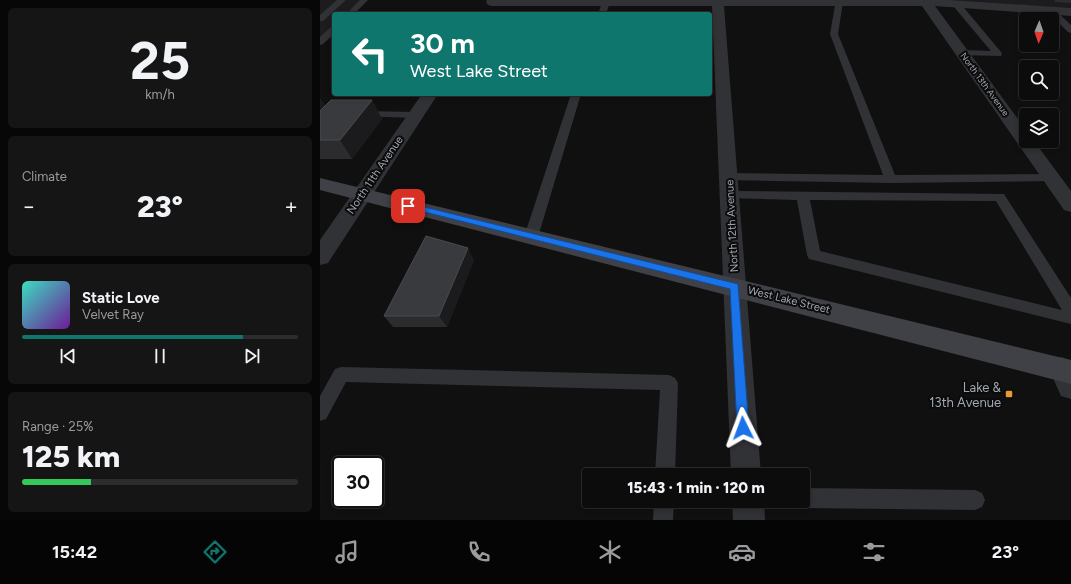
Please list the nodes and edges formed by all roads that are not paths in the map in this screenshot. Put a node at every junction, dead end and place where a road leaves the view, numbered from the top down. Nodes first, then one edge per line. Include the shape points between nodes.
1 (348, 0) edge
2 (364, 0) edge
3 (339, 1) edge
4 (492, 1) edge
5 (606, 2) junction
6 (718, 2) junction
7 (839, 2) junction
8 (926, 2) junction
9 (957, 4) junction
10 (1050, 10) junction
11 (352, 12) edge
12 (484, 12) edge
13 (603, 12) edge
14 (1071, 12) edge
15 (320, 19) edge
16 (1071, 30) edge
17 (332, 31) edge
18 (320, 42) edge
19 (962, 53) junction
20 (429, 96) edge
21 (575, 96) edge
22 (346, 114) edge
23 (416, 115) junction
24 (1052, 178) junction
25 (891, 179) junction
26 (320, 184) edge
27 (729, 186) junction
28 (362, 194) junction
29 (803, 196) junction
30 (1071, 205) edge
31 (531, 237) junction
32 (320, 256) edge
33 (735, 287) junction
34 (1071, 311) edge
35 (1071, 318) edge
36 (1068, 376) edge
37 (320, 413) edge
38 (665, 468) edge
39 (746, 468) edge
40 (810, 498) edge
41 (975, 500) dead end
42 (664, 508) edge
43 (748, 508) edge
44 (663, 520) edge
45 (749, 520) edge

1 - 3 lane
2 - 11 lane
3 - 15 lane
4 - 5 street
4 - 12 street
5 - 6 street
5 - 13 lane
6 - 7 street
6 - 27 street, North 12th Avenue
7 - 8 street
7 - 25 lane via 834,34
8 - 9 street
8 - 19 street, North 13th Avenue
9 - 10 street
9 - 19 lane via 998,54
10 - 14 street
10 - 16 lane
17 - 18 lane
19 - 24 street, North 13th Avenue
20 - 23 street, North 11th Avenue
21 - 31 lane
22 - 23 lane
23 - 28 street, North 11th Avenue
24 - 25 lane
24 - 30 street, North 13th Avenue
25 - 27 lane
26 - 28 main road, West Lake Street
27 - 29 lane
27 - 33 street, North 12th Avenue
28 - 31 main road, West Lake Street
28 - 32 street, North 11th Avenue
29 - 34 lane via 1000,197
29 - 35 lane via 814,255
31 - 33 main road, West Lake Street
33 - 36 main road, West Lake Street
33 - 39 street, North 12th Avenue
37 - 38 lane via 341,374 669,383
40 - 41 lane
42 - 44 lane
43 - 45 street

